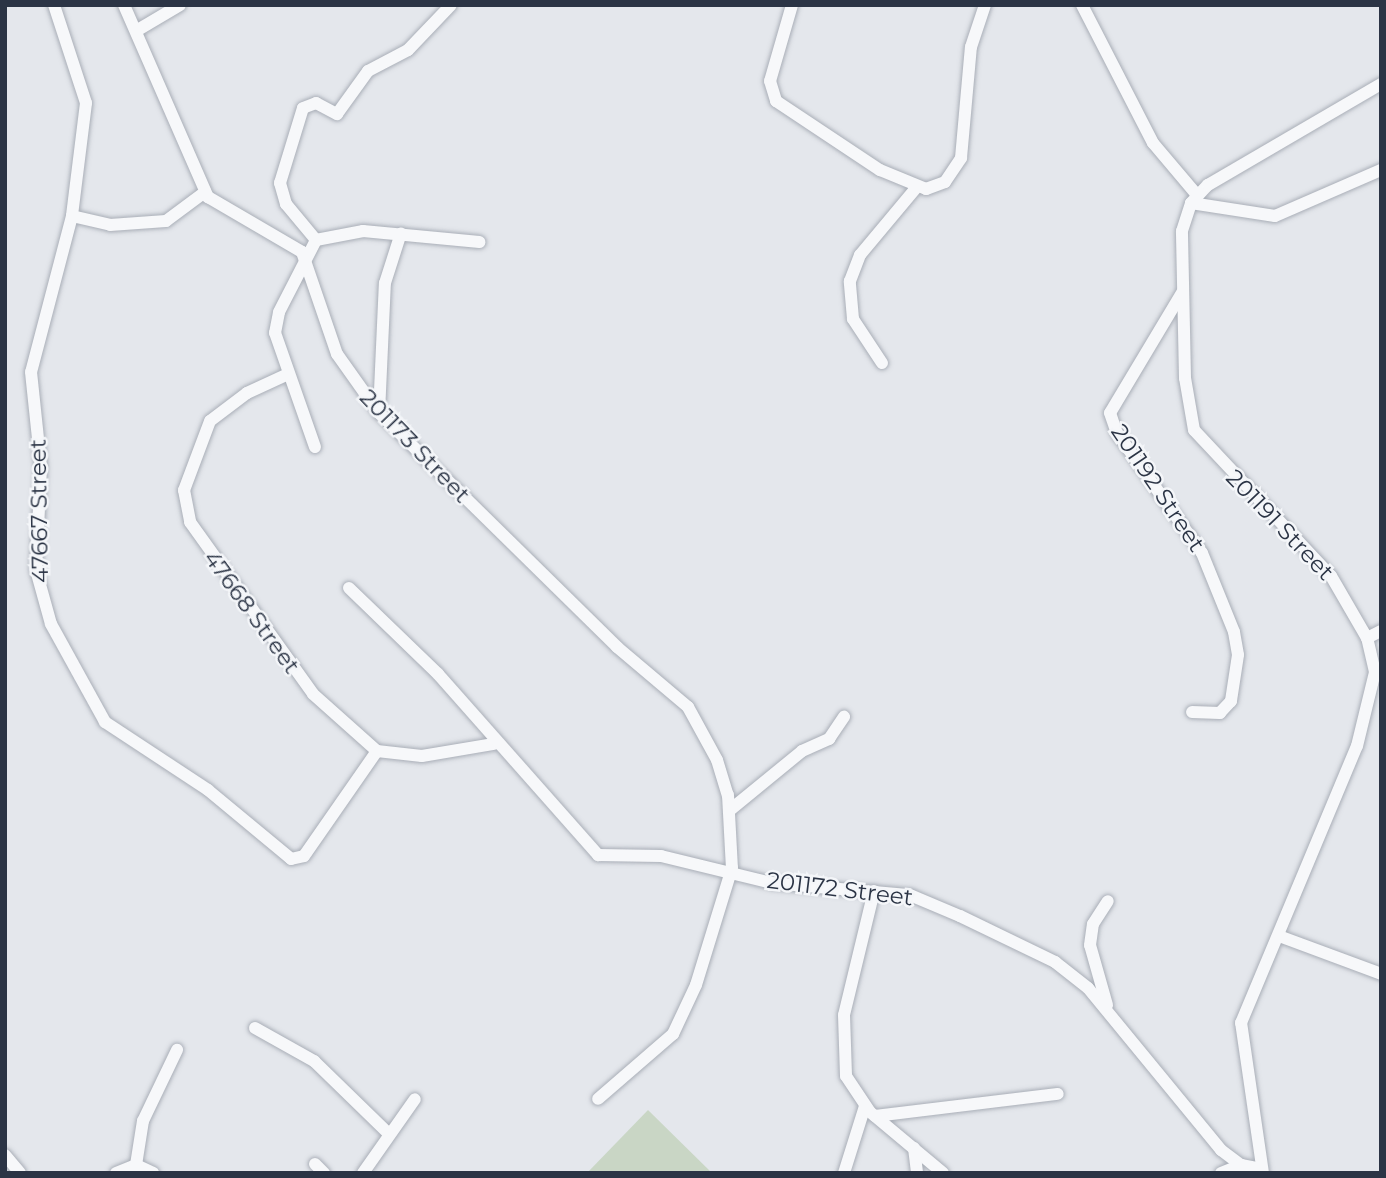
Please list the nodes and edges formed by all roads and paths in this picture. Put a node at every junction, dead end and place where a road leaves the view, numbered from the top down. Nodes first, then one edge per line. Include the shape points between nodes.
1 (54, 5) edge
2 (124, 5) edge
3 (180, 5) edge
4 (451, 5) edge
5 (792, 5) edge
6 (985, 5) edge
7 (1082, 5) edge
8 (136, 31) junction
9 (1381, 84) edge
10 (1381, 170) edge
11 (916, 188) junction
12 (205, 192) junction
13 (1194, 199) junction
14 (72, 216) junction
15 (401, 233) junction
16 (316, 240) junction
17 (479, 242) dead end
18 (309, 262) junction
19 (1184, 289) junction
20 (882, 363) dead end
21 (286, 375) junction
22 (379, 413) junction
23 (315, 447) dead end
24 (349, 588) dead end
25 (1381, 631) edge
26 (1367, 638) junction
27 (1377, 688) edge
28 (1192, 712) dead end
29 (844, 717) dead end
30 (494, 744) junction
31 (377, 751) junction
32 (730, 810) junction
33 (732, 868) junction
34 (874, 891) junction
35 (1108, 901) dead end
36 (1279, 936) junction
37 (1381, 974) edge
38 (1111, 1015) junction
39 (256, 1028) dead end
40 (177, 1050) dead end
41 (1058, 1094) dead end
42 (415, 1098) dead end
43 (598, 1099) dead end
44 (865, 1106) junction
45 (875, 1116) junction
46 (389, 1134) junction
47 (914, 1148) junction
48 (5, 1155) edge
49 (136, 1165) junction
50 (1241, 1165) junction
51 (1262, 1171) edge
52 (20, 1173) edge
53 (116, 1173) edge
54 (153, 1173) edge
55 (363, 1173) edge
56 (844, 1173) edge
57 (917, 1173) edge
58 (943, 1173) edge
59 (1221, 1173) edge

1 - 14 street, 47667 Street via 86,103
2 - 8 street
3 - 8 street
4 - 16 street via 408,50 368,71 337,114 316,103 303,108 280,173 286,204
5 - 11 street via 769,87 785,110
6 - 11 street via 971,47 961,158 936,189
7 - 13 street via 1153,143
8 - 12 street
9 - 13 street
10 - 13 street via 1275,216
11 - 20 street via 860,256 850,281 853,319
12 - 14 street via 166,221 110,225
12 - 18 street via 228,213 294,244
13 - 19 street, 201191 Street via 1182,231
14 - 31 street, 47667 Street via 31,372 41,467 36,570 51,624 95,709 294,860 304,856
15 - 16 street via 345,232
15 - 17 street
15 - 22 street via 386,284
16 - 18 street
18 - 21 street via 276,323
18 - 22 street, 201173 Street via 337,354
19 - 26 street, 201191 Street via 1185,378 1194,430 1331,576
19 - 28 street, 201192 Street via 1110,413 1117,433 1202,553 1234,632 1238,656 1230,701 1220,713
21 - 23 street
21 - 31 street, 47668 Street via 247,393 210,421 196,445 184,510 213,560 307,687
22 - 32 street, 201173 Street via 617,647 688,707 717,760
24 - 30 street, 201172 Street via 438,674
25 - 26 street
26 - 27 street, 201191 Street
27 - 36 street, 201191 Street
29 - 32 street via 829,739 802,751
30 - 31 street via 422,756
30 - 33 street, 201172 Street via 598,855 661,856
32 - 33 street, 201173 Street
33 - 34 street, 201172 Street via 772,883
33 - 43 street, 201173 Street via 696,985 673,1034
34 - 38 street, 201172 Street via 929,901 1036,952 1088,988
34 - 44 street via 843,1032 846,1076
35 - 38 street via 1093,924 1090,945
36 - 37 street
36 - 51 street, 201191 Street via 1241,1023
38 - 50 street, 201172 Street via 1221,1150
39 - 46 street via 314,1061
40 - 49 street via 143,1121
41 - 45 street
42 - 46 street
44 - 45 street
44 - 56 street
45 - 47 street
46 - 55 street
47 - 57 street
47 - 58 street
48 - 52 street
49 - 53 street
49 - 54 street
50 - 51 street
50 - 59 street

